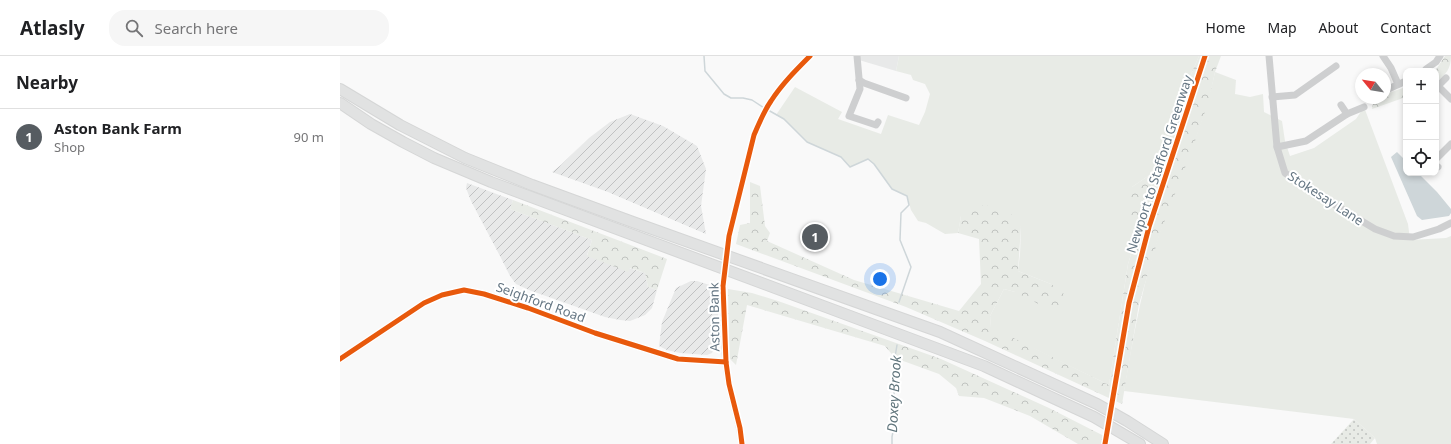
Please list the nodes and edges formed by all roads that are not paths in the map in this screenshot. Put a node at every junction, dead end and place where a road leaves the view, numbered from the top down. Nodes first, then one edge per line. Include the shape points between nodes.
1 (810, 56) edge
2 (857, 56) edge
3 (1269, 56) edge
4 (1383, 56) edge
5 (1440, 56) edge
6 (1336, 66) dead end
7 (1427, 68) edge
8 (1446, 78) dead end
9 (859, 80) junction
10 (1403, 82) edge
11 (1398, 84) junction
12 (1439, 85) edge
13 (1391, 88) edge
14 (340, 89) edge
15 (1439, 89) edge
16 (1272, 97) junction
17 (906, 98) dead end
18 (1451, 99) edge
19 (340, 103) edge
20 (1341, 105) dead end
21 (1364, 107) dead end
22 (1347, 114) junction
23 (878, 122) dead end
24 (1451, 144) edge
25 (1277, 147) junction
26 (1439, 156) edge
27 (1451, 224) edge
28 (340, 359) edge
29 (726, 362) junction
30 (742, 444) edge
31 (1140, 444) edge
32 (1163, 444) edge

1 - 29 street, Aston Bank, bridge via 770,101 754,134 729,236 723,286
2 - 9 street
3 - 16 street, Stokesay Lane
4 - 11 street
5 - 7 street
6 - 16 street via 1296,95
8 - 12 street
9 - 17 street
9 - 23 street via 860,89 849,116 876,125
10 - 11 street
11 - 13 street
14 - 32 highway via 400,125 465,158 630,221 940,332 1097,404
15 - 18 street
16 - 25 street, Stokesay Lane
19 - 31 highway via 371,124 434,158 491,182 977,363 1094,417
20 - 22 street
21 - 22 street
22 - 25 street via 1306,141
24 - 26 street
25 - 27 street, Stokesay Lane via 1285,173 1375,229 1394,236 1410,237
28 - 29 street, Seighford Road via 424,303 442,295 464,290 528,308 595,333 678,359
29 - 30 street, Aston Bank

